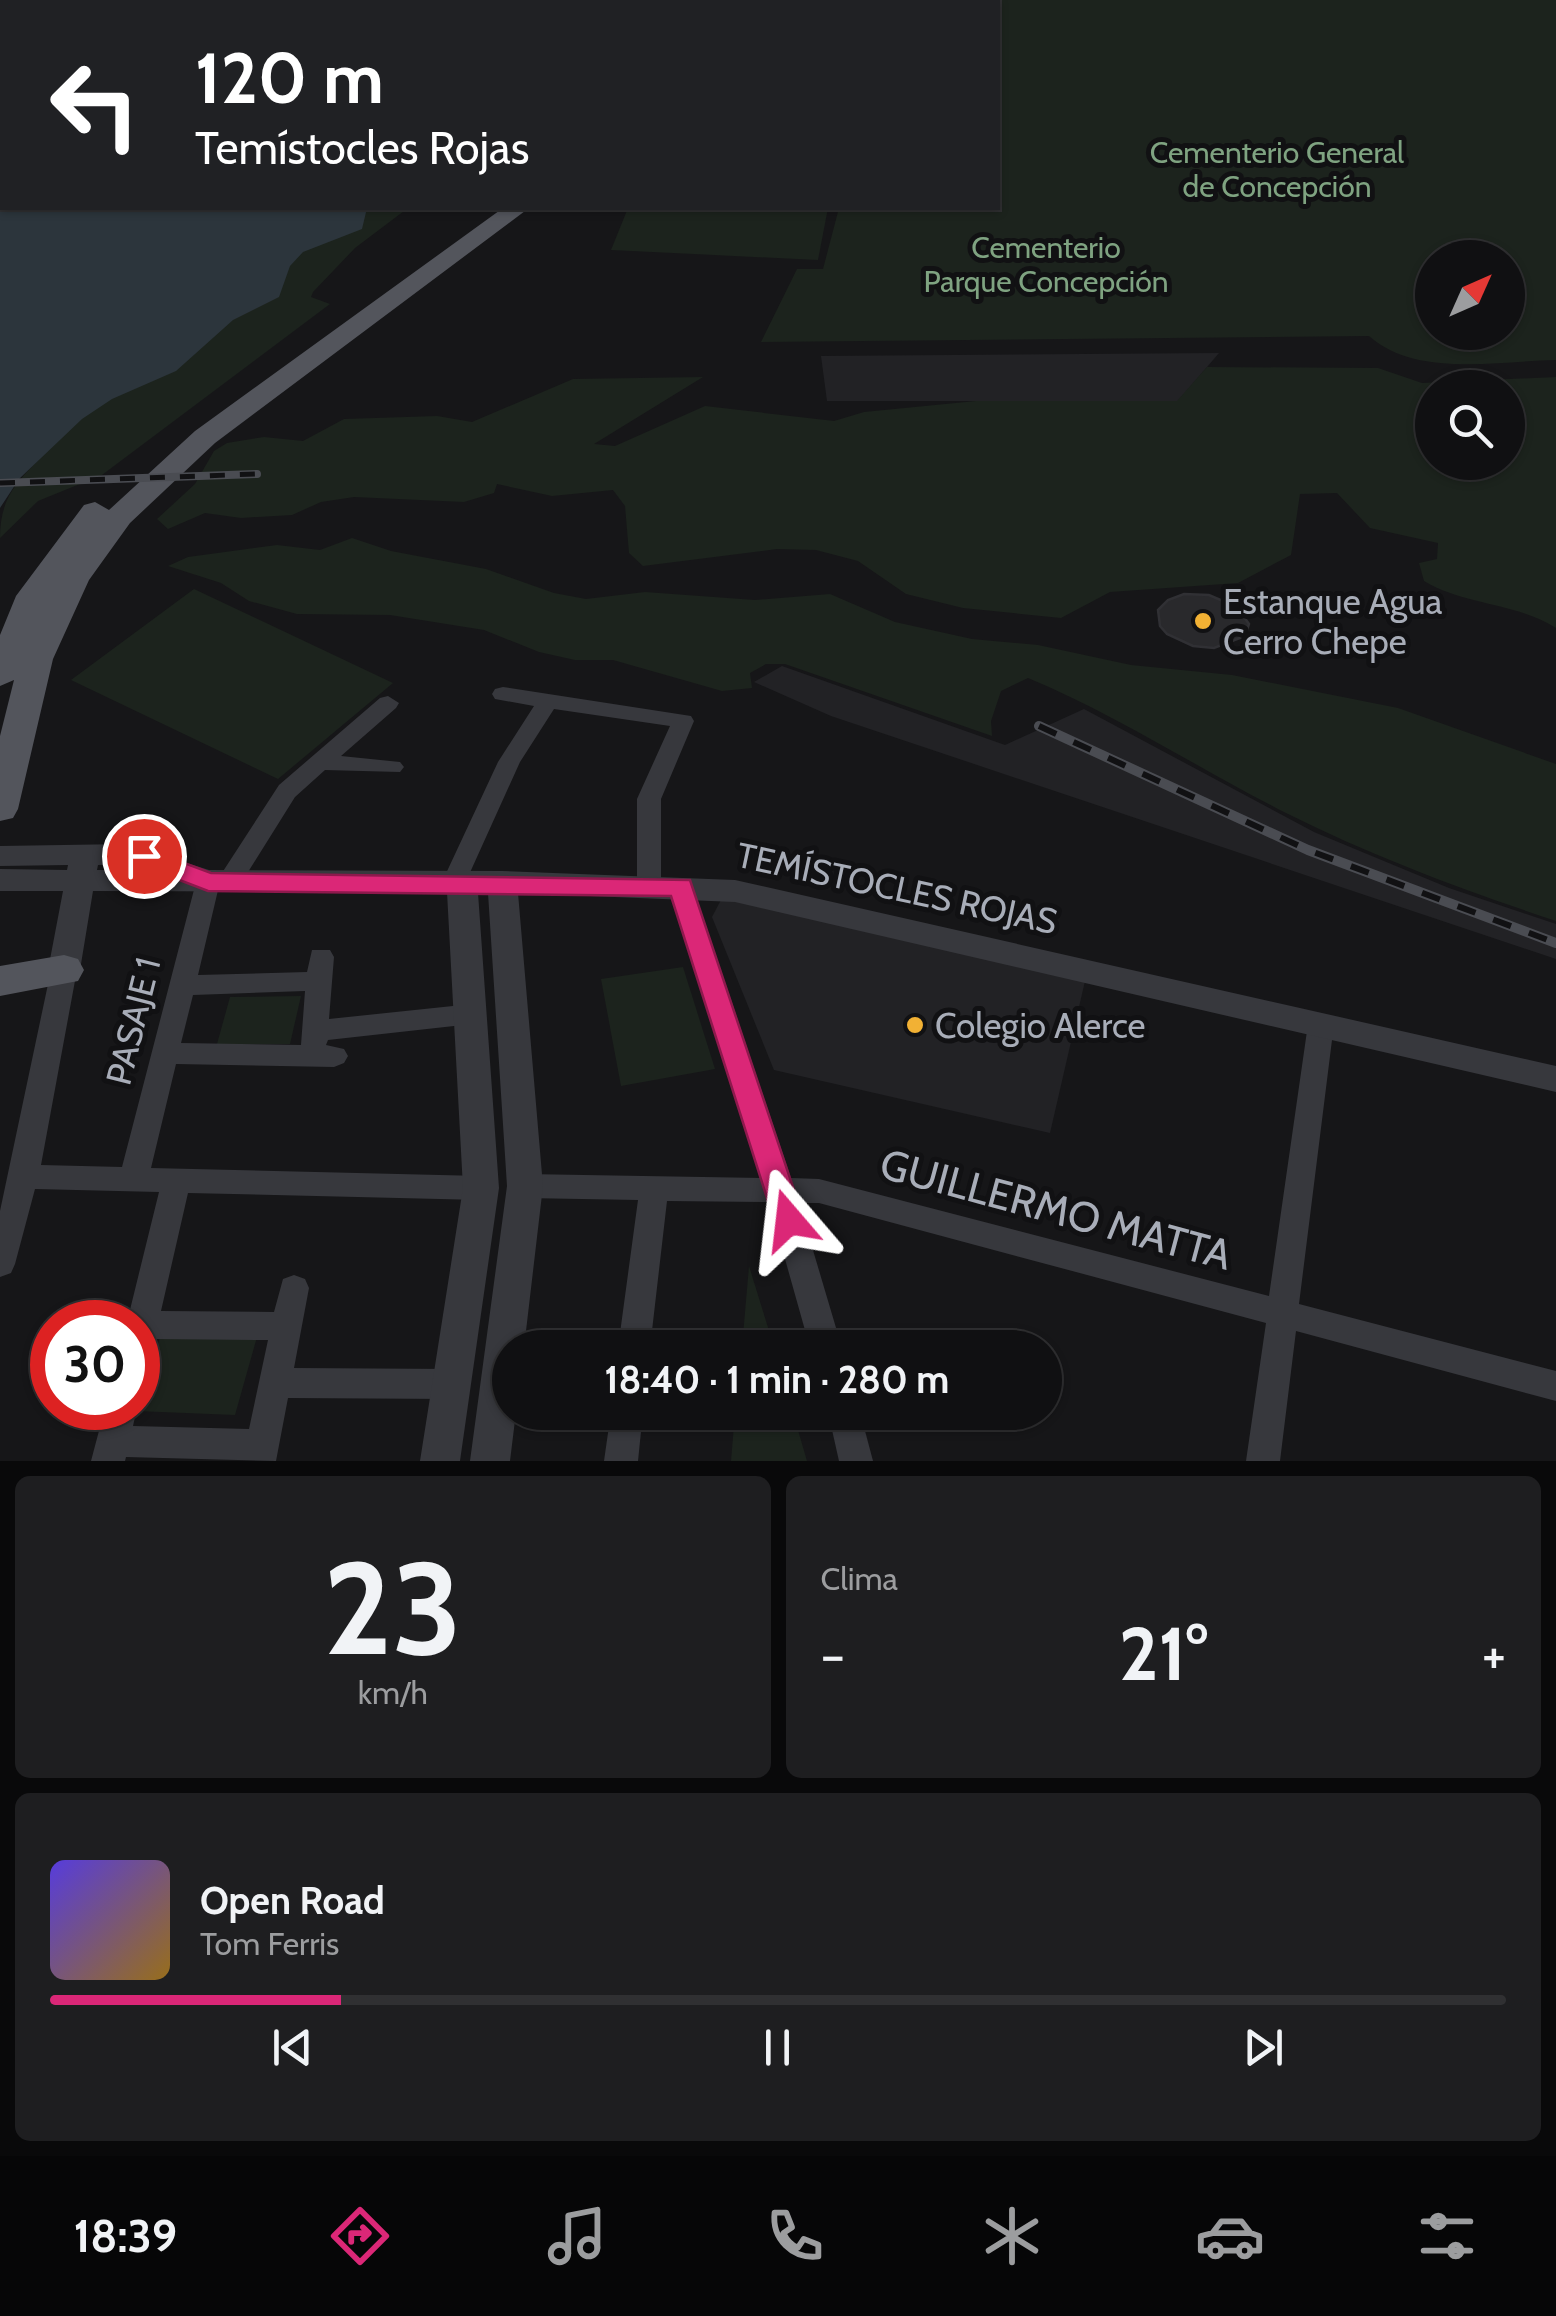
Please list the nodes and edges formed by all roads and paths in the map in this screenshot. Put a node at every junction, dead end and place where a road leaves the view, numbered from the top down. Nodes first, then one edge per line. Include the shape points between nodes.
1 (490, 210) edge
2 (515, 210) edge
3 (0, 676) edge
4 (504, 694) dead end
5 (548, 700) junction
6 (388, 703) dead end
7 (318, 762) junction
8 (392, 767) dead end
9 (0, 809) edge
10 (0, 856) edge
11 (83, 866) junction
12 (0, 880) edge
13 (218, 882) junction
14 (458, 882) junction
15 (502, 882) junction
16 (665, 886) junction
17 (64, 970) junction
18 (0, 981) edge
19 (183, 986) junction
20 (472, 1014) junction
21 (1321, 1024) junction
22 (321, 1048) junction
23 (166, 1053) junction
24 (1556, 1079) edge
25 (24, 1177) junction
26 (134, 1179) junction
27 (177, 1180) junction
28 (525, 1186) junction
29 (481, 1188) junction
30 (780, 1189) junction
31 (654, 1190) junction
32 (0, 1264) edge
33 (294, 1288) dead end
34 (147, 1300) edge
35 (1282, 1314) junction
36 (286, 1326) junction
37 (636, 1330) edge
38 (821, 1330) edge
39 (160, 1332) edge
40 (274, 1383) junction
41 (452, 1384) junction
42 (1556, 1386) edge
43 (625, 1430) edge
44 (848, 1430) edge
45 (110, 1451) edge
46 (261, 1453) edge
47 (440, 1461) edge
48 (490, 1461) edge
49 (622, 1461) edge
50 (856, 1461) edge
51 (1263, 1461) edge

1 - 3 main road via 132,474 50,567
2 - 9 main road via 206,438 112,525 74,579 36,659
4 - 5 street
5 - 14 street via 509,762
5 - 16 street via 683,721 649,799
6 - 7 street, PASAJE 1
7 - 8 street
7 - 13 street, PASAJE 1
10 - 11 street, TEMÍSTOCLES ROJAS
11 - 12 street, TEMÍSTOCLES ROJAS
11 - 13 street, TEMÍSTOCLES ROJAS
11 - 17 street
13 - 14 street, TEMÍSTOCLES ROJAS
13 - 19 street, PASAJE 1
14 - 15 street, TEMÍSTOCLES ROJAS
14 - 20 street
15 - 16 street, TEMÍSTOCLES ROJAS
15 - 28 street
16 - 21 street, TEMÍSTOCLES ROJAS via 754,894
16 - 30 street
17 - 18 main road
17 - 25 street
19 - 22 street via 320,969
19 - 23 street, PASAJE 1
20 - 22 street
20 - 29 street
21 - 24 street, TEMÍSTOCLES ROJAS
21 - 35 street
22 - 23 street
23 - 26 street, PASAJE 1
25 - 26 street
25 - 32 street
26 - 27 street
27 - 29 street
27 - 34 street
28 - 31 street, GUILLERMO MATTA
28 - 48 street
29 - 41 street
30 - 31 street, GUILLERMO MATTA
30 - 35 street, GUILLERMO MATTA via 844,1196
30 - 38 street
31 - 37 street
33 - 36 street
35 - 42 street, GUILLERMO MATTA
35 - 51 street
36 - 39 street
36 - 40 street
40 - 41 street
40 - 46 street
41 - 47 street
43 - 49 street
44 - 50 street
45 - 46 street

